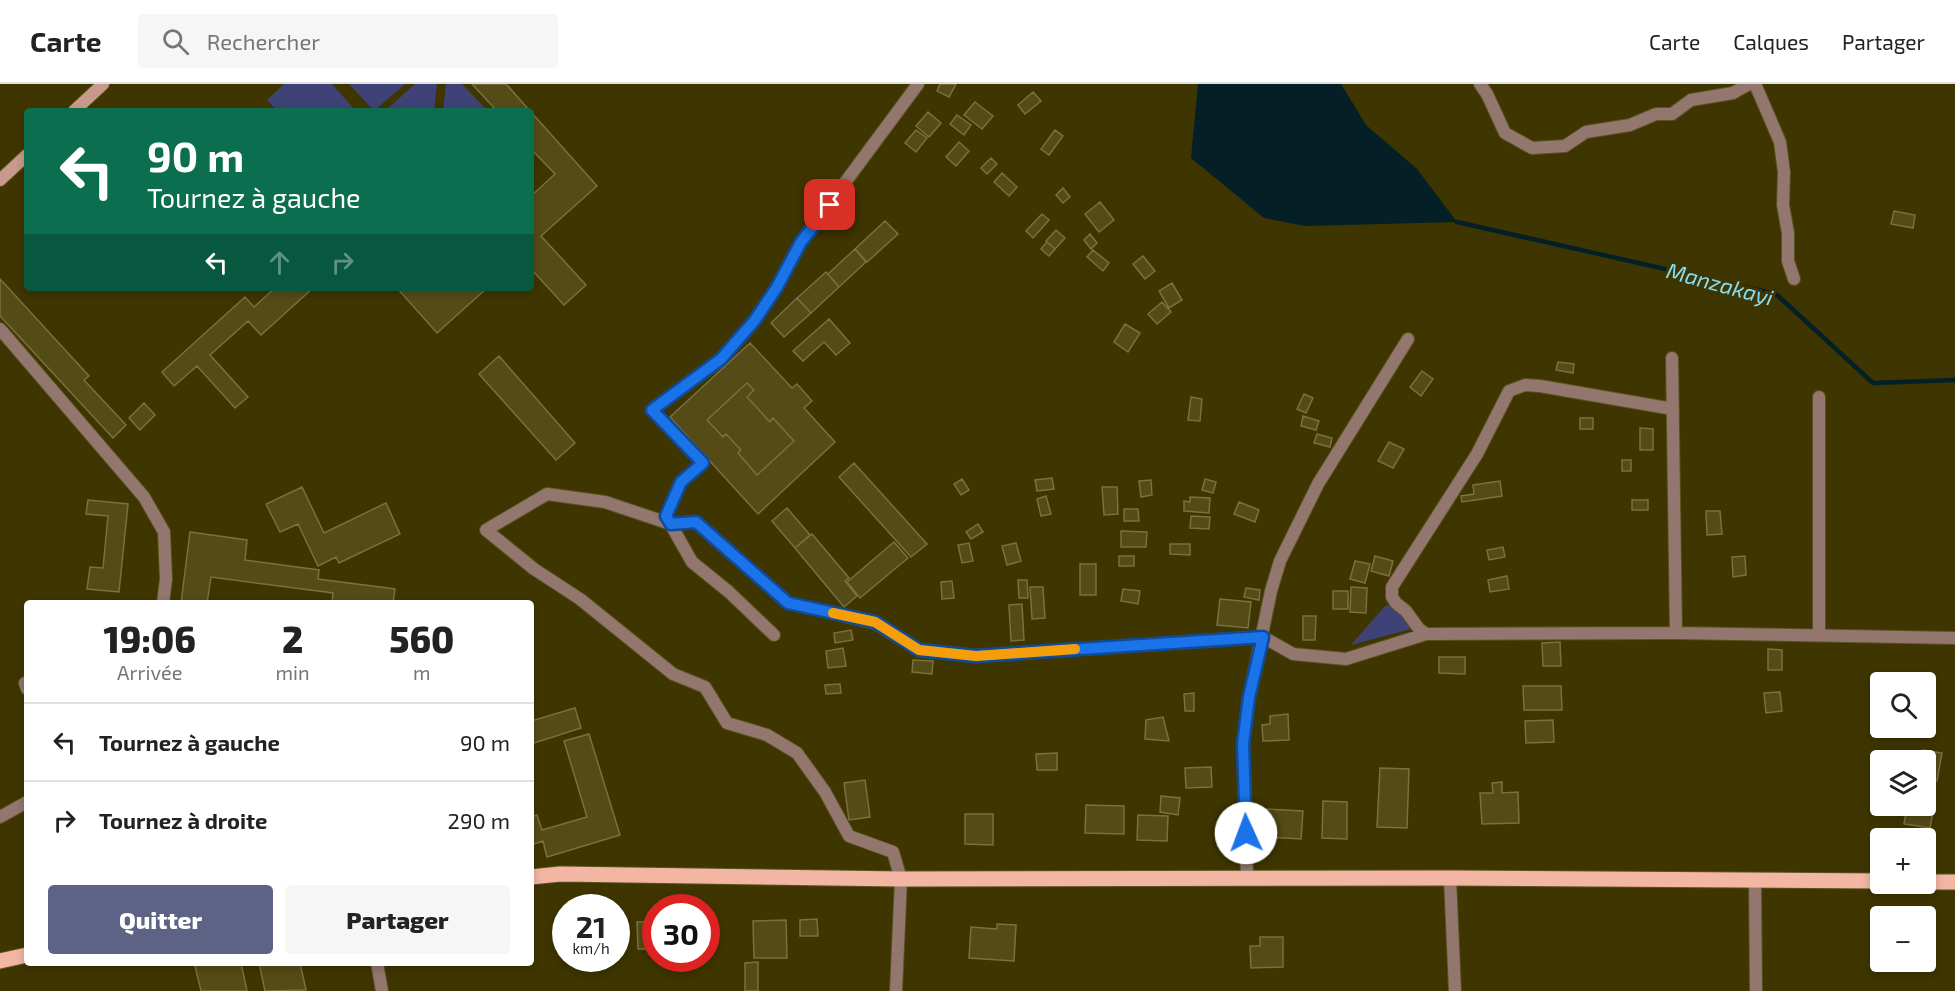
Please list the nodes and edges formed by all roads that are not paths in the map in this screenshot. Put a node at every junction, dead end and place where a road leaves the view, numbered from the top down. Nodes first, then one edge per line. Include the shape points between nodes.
1 (103, 84) edge
2 (918, 84) edge
3 (1480, 84) edge
4 (1749, 84) edge
5 (1755, 84) edge
6 (77, 108) edge
7 (24, 158) edge
8 (0, 180) edge
9 (1794, 279) dead end
10 (0, 329) edge
11 (1408, 339) dead end
12 (1672, 358) dead end
13 (1819, 397) dead end
14 (1673, 409) junction
15 (671, 524) junction
16 (163, 600) edge
17 (1676, 633) junction
18 (1426, 634) junction
19 (1819, 634) junction
20 (774, 635) dead end
21 (1263, 637) junction
22 (1955, 638) edge
23 (24, 804) edge
24 (0, 817) edge
25 (534, 877) edge
26 (1247, 878) junction
27 (1450, 878) junction
28 (901, 879) junction
29 (1755, 880) junction
30 (1870, 881) edge
31 (1936, 882) edge
32 (1955, 882) edge
33 (24, 956) edge
34 (0, 961) edge
35 (378, 966) edge
36 (382, 991) edge
37 (897, 991) edge
38 (1455, 991) edge
39 (1756, 991) edge

1 - 6 street
2 - 15 street via 801,242 755,320 721,359 652,410 703,463 681,482 666,516
3 - 4 street via 1505,133 1532,148 1565,146 1586,132 1630,125 1656,114 1672,114 1691,100 1733,93
5 - 9 street via 1780,142 1788,261
7 - 8 street
10 - 16 street via 144,497 164,532
11 - 21 street via 1318,484 1280,561 1270,591
12 - 14 street
13 - 19 street
14 - 17 street
14 - 18 street via 1540,386 1525,385 1509,391 1477,454 1392,587 1396,603
15 - 20 street via 692,562
15 - 21 street via 696,522 788,603 875,622 919,650 976,656
15 - 28 street via 605,502 547,494 486,530 673,674 705,687 727,723 767,735 797,753 825,792 849,836 893,852
17 - 18 street
17 - 19 street
18 - 21 street via 1346,659 1293,654
19 - 22 street
21 - 26 street via 1243,744
23 - 24 street
25 - 28 main road
26 - 27 main road
26 - 28 main road
27 - 29 main road
27 - 38 street
28 - 37 street
29 - 30 main road
29 - 39 street
31 - 32 main road
33 - 34 main road
35 - 36 street

